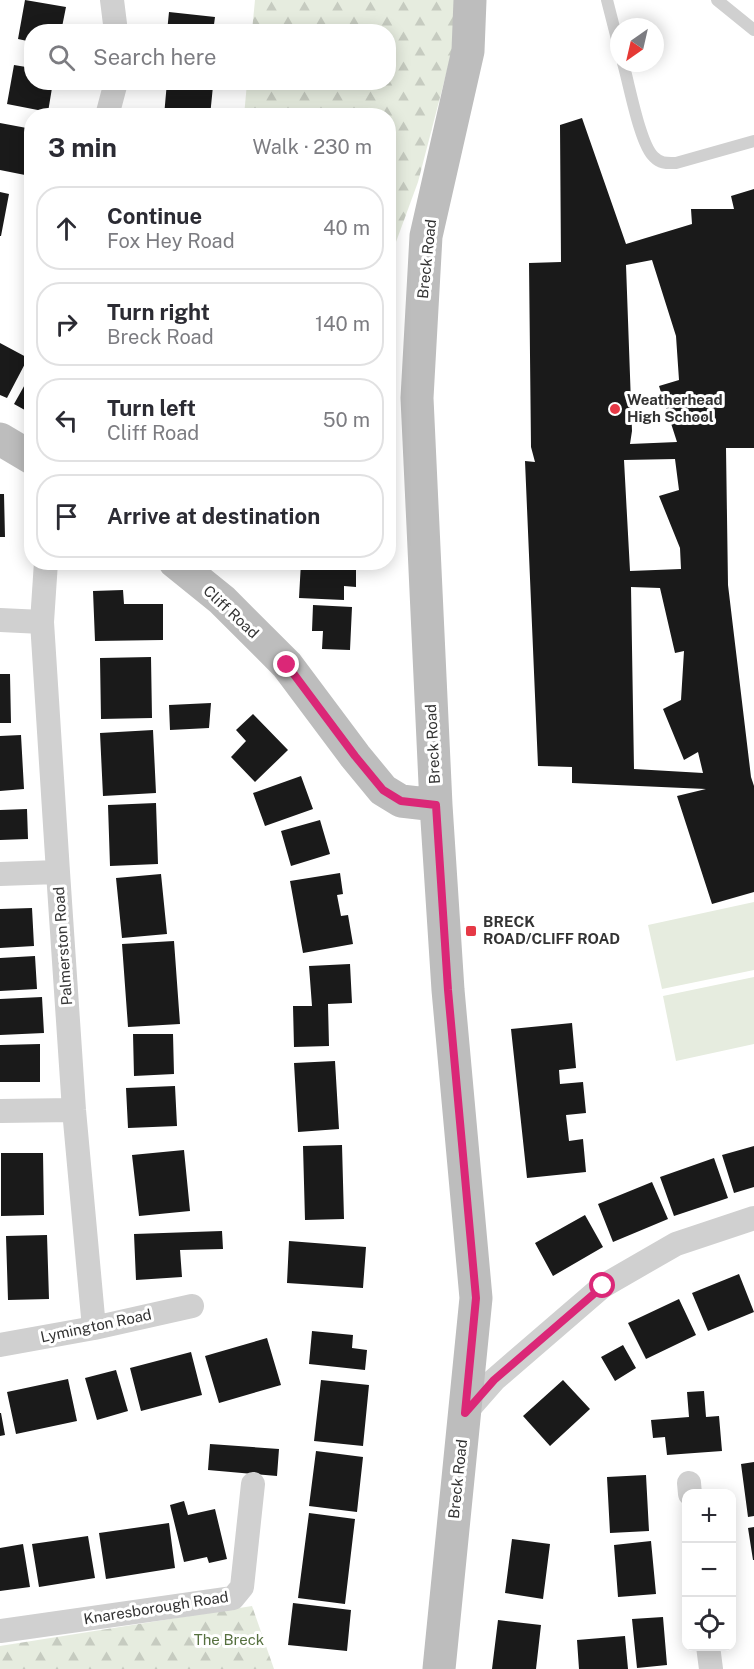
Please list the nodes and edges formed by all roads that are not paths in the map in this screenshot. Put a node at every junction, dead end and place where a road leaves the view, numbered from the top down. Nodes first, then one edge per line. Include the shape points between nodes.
1 (111, 0) edge
2 (470, 0) edge
3 (607, 0) edge
4 (717, 0) edge
5 (612, 18) edge
6 (115, 24) edge
7 (754, 30) edge
8 (625, 72) edge
9 (114, 90) edge
10 (109, 108) edge
11 (754, 141) edge
12 (0, 439) edge
13 (24, 453) edge
14 (45, 570) edge
15 (185, 570) edge
16 (0, 620) edge
17 (42, 622) junction
18 (436, 805) junction
19 (58, 872) junction
20 (0, 874) edge
21 (74, 1110) junction
22 (0, 1111) edge
23 (754, 1218) edge
24 (192, 1306) dead end
25 (94, 1328) junction
26 (0, 1345) edge
27 (465, 1413) junction
28 (253, 1484) dead end
29 (0, 1631) edge
30 (709, 1651) edge
31 (438, 1669) edge
32 (711, 1669) edge

1 - 6 street
2 - 18 main road, Breck Road via 468,51 426,236 417,398
3 - 5 lane
4 - 7 lane
8 - 11 lane via 644,142 652,156 663,163 676,163
9 - 10 street
12 - 13 main road
14 - 17 street, Palmerston Road
15 - 18 main road, Cliff Road via 222,600 287,665 383,790 401,801
16 - 17 street
17 - 19 street, Palmerston Road
18 - 27 main road, Breck Road via 448,990 476,1298
19 - 20 street
19 - 21 street, Palmerston Road
21 - 22 street
21 - 25 street, Palmerston Road
23 - 27 street via 676,1244 603,1286 494,1380
24 - 25 street, Lymington Road
25 - 26 street, Lymington Road
27 - 31 main road, Breck Road
28 - 29 street, Knaresborough Road via 242,1587 233,1598
30 - 32 street

